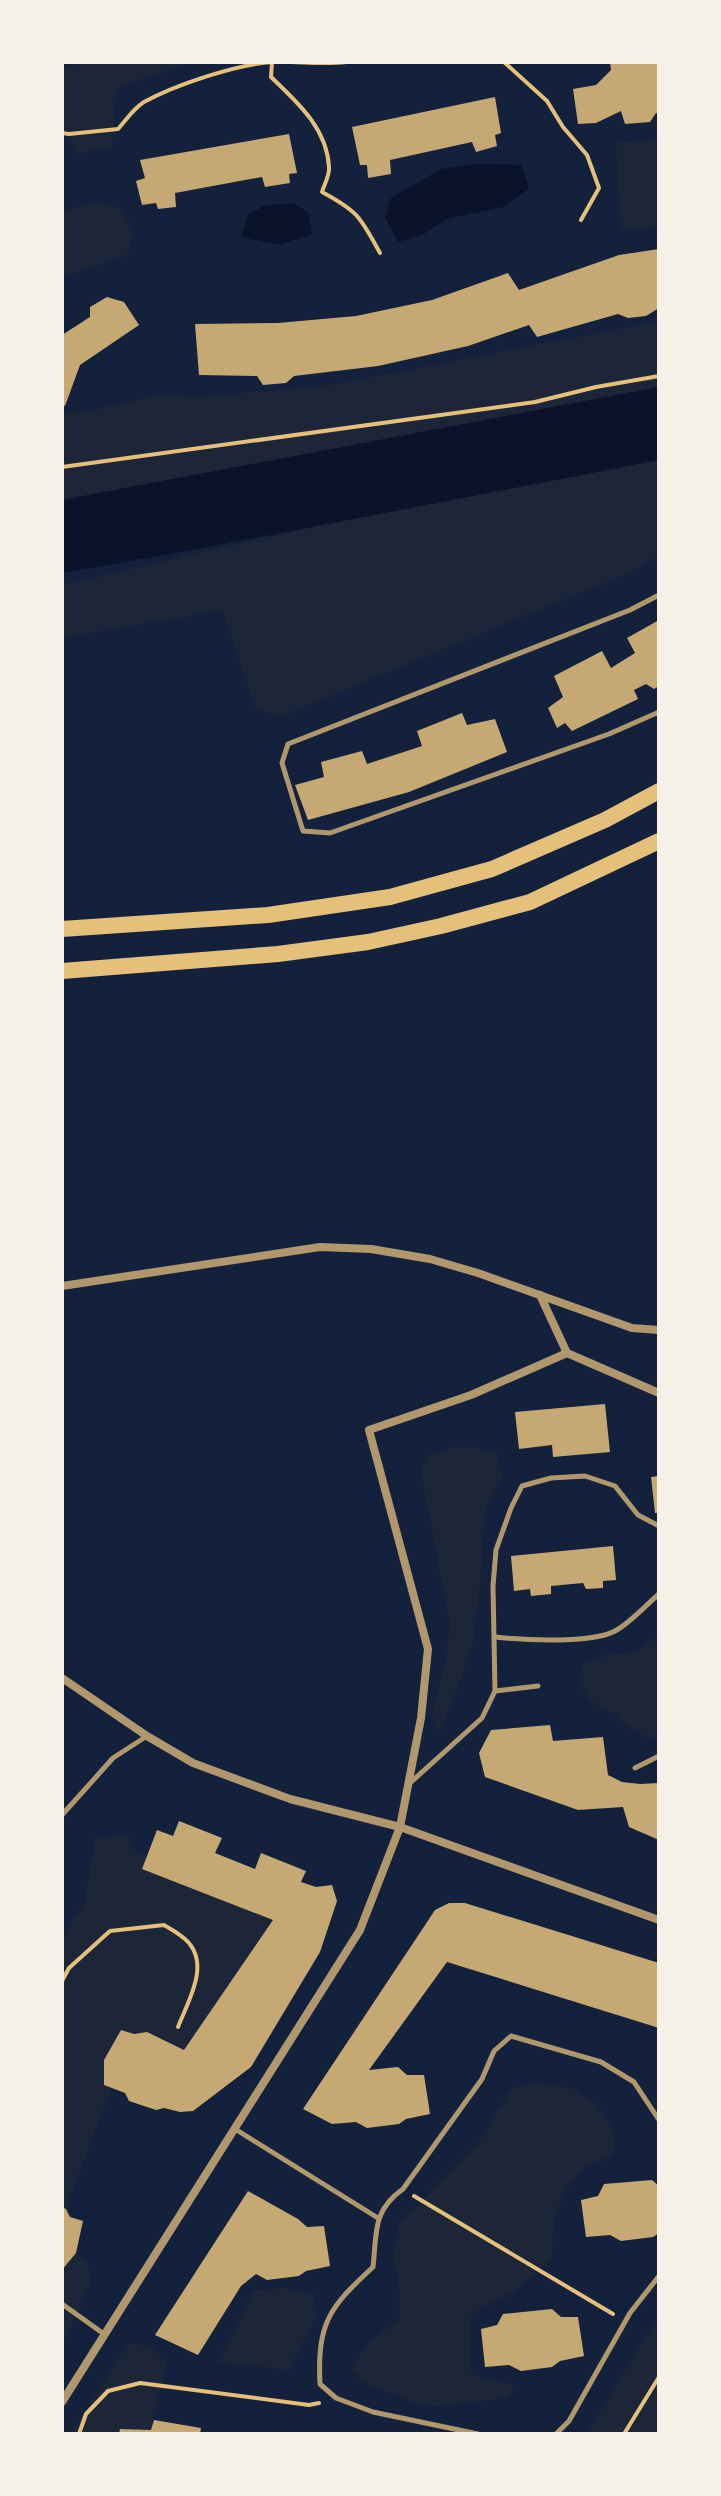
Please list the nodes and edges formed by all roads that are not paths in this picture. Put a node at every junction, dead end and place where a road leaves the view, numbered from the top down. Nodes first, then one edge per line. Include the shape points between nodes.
1 (659, 595) edge
2 (659, 712) edge
3 (659, 791) edge
4 (659, 841) edge
5 (62, 929) edge
6 (62, 971) edge
7 (62, 1286) edge
8 (540, 1295) junction
9 (659, 1330) edge
10 (567, 1353) junction
11 (659, 1393) edge
12 (659, 1526) edge
13 (659, 1594) edge
14 (494, 1637) junction
15 (62, 1678) edge
16 (538, 1686) dead end
17 (495, 1691) junction
18 (147, 1736) junction
19 (659, 1756) edge
20 (635, 1768) dead end
21 (408, 1785) junction
22 (62, 1815) edge
23 (400, 1827) junction
24 (659, 1920) edge
25 (659, 2120) edge
26 (235, 2129) junction
27 (378, 2218) junction
28 (659, 2276) edge
29 (62, 2304) edge
30 (104, 2334) junction
31 (62, 2402) edge
32 (478, 2434) edge
33 (556, 2434) edge

1 - 2 lane via 288,744 282,763 303,831 330,833
3 - 5 main road via 492,869 390,897 268,915
4 - 6 main road via 530,902 368,942
7 - 8 street via 320,1247 430,1259
8 - 9 street via 632,1328
8 - 10 street
10 - 11 street
10 - 21 street via 471,1395 369,1430 428,1649
12 - 14 lane via 638,1515 615,1486 585,1476 522,1486 496,1550
13 - 14 lane via 614,1632 544,1640
14 - 17 lane
15 - 18 street
16 - 17 lane
17 - 21 lane via 482,1718
18 - 22 lane via 113,1758
18 - 23 street via 193,1763 290,1799
19 - 20 lane
21 - 23 street
23 - 24 street
23 - 26 street via 360,1930
25 - 27 lane via 634,2082 601,2062 511,2036 494,2051 482,2079
26 - 27 lane
26 - 30 street
27 - 32 lane via 373,2267 338,2300 324,2327 320,2384 336,2398 373,2412
28 - 33 lane
29 - 30 lane
30 - 31 street

